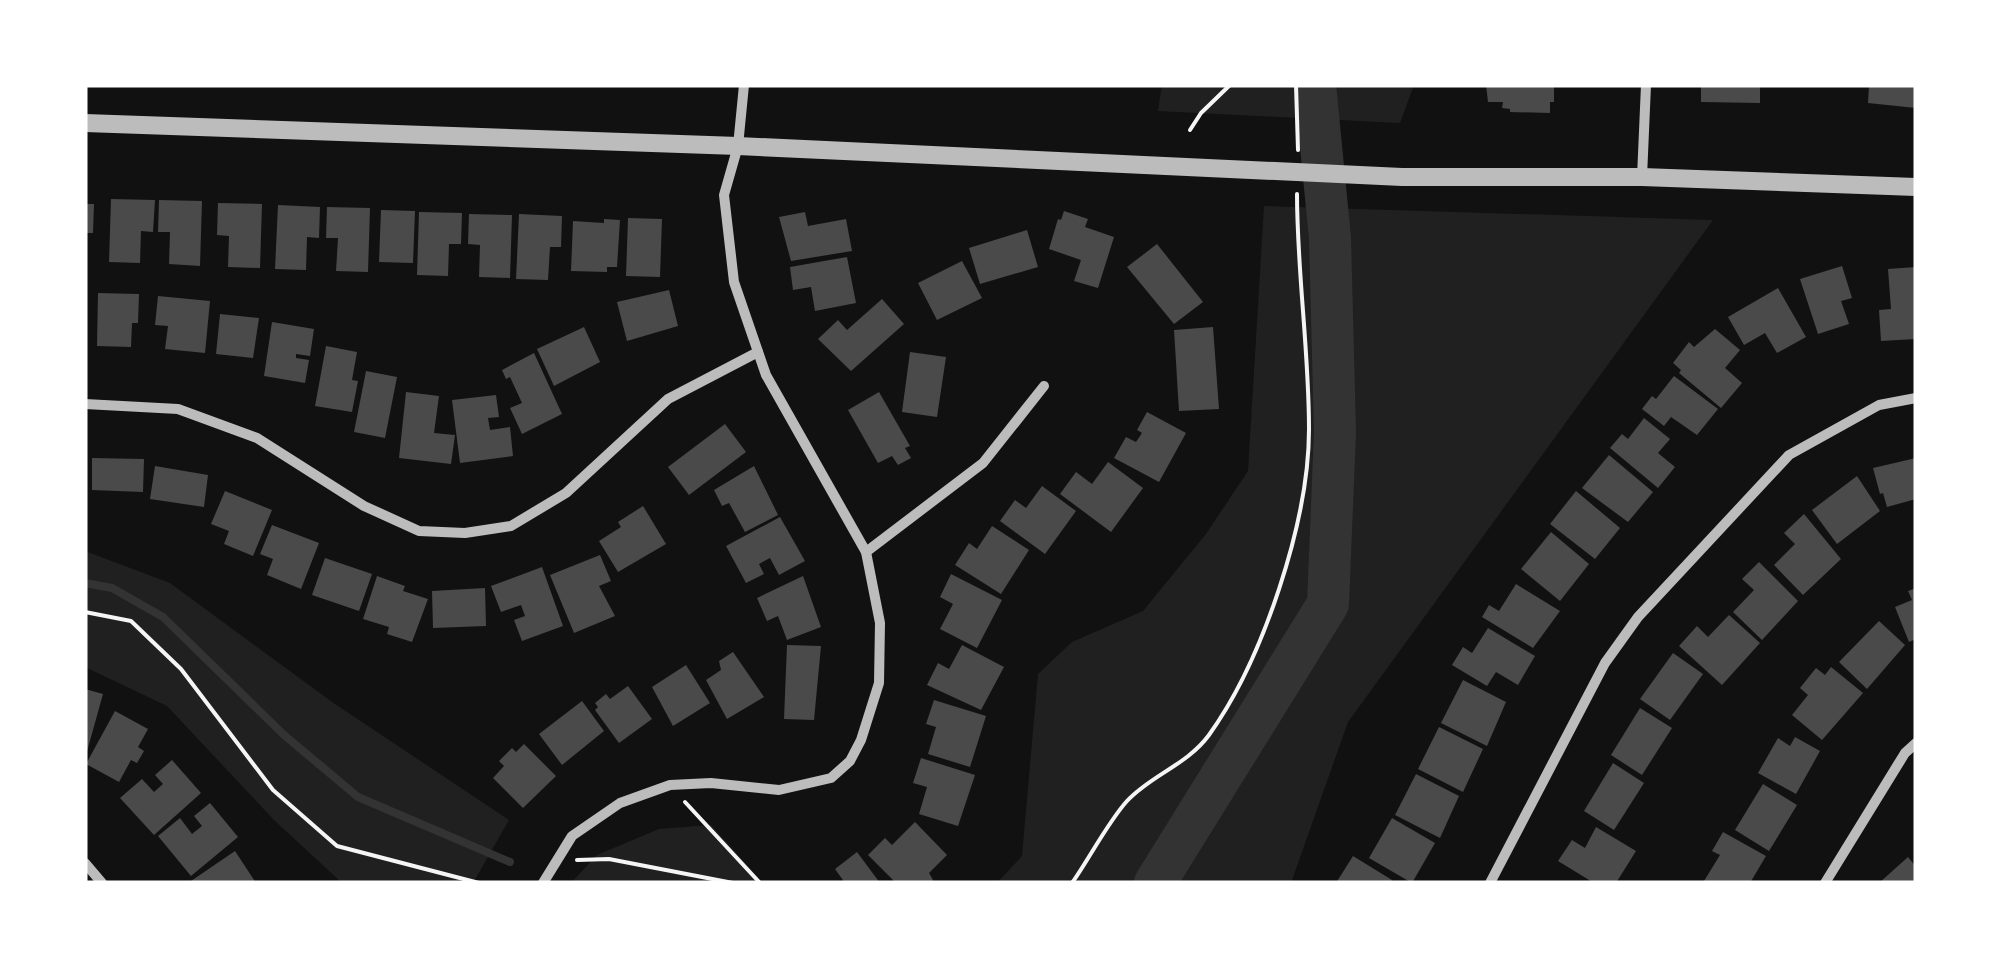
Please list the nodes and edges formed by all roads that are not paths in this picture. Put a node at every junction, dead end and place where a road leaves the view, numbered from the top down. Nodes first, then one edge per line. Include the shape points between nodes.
1 (744, 85) edge
2 (1646, 85) edge
3 (85, 123) edge
4 (738, 146) junction
5 (1642, 177) junction
6 (1916, 187) edge
7 (758, 352) junction
8 (1044, 386) dead end
9 (1916, 398) edge
10 (85, 404) edge
11 (866, 552) junction
12 (1916, 743) edge
13 (85, 863) edge
14 (102, 883) edge
15 (543, 883) edge
16 (1490, 883) edge
17 (1825, 883) edge

1 - 4 street
2 - 5 street
3 - 4 street
4 - 5 street via 1402,177
4 - 7 street via 724,195 734,282
5 - 6 street
7 - 10 street via 668,398 566,492 511,526 465,533 419,531 364,506 257,438 178,409
7 - 11 street
8 - 11 street via 983,463
9 - 16 street via 1879,405 1790,455 1638,617 1605,663
11 - 15 street via 880,623 879,683 850,761 831,778 779,790 711,782 670,786 620,803 572,836
12 - 17 street
13 - 14 street

